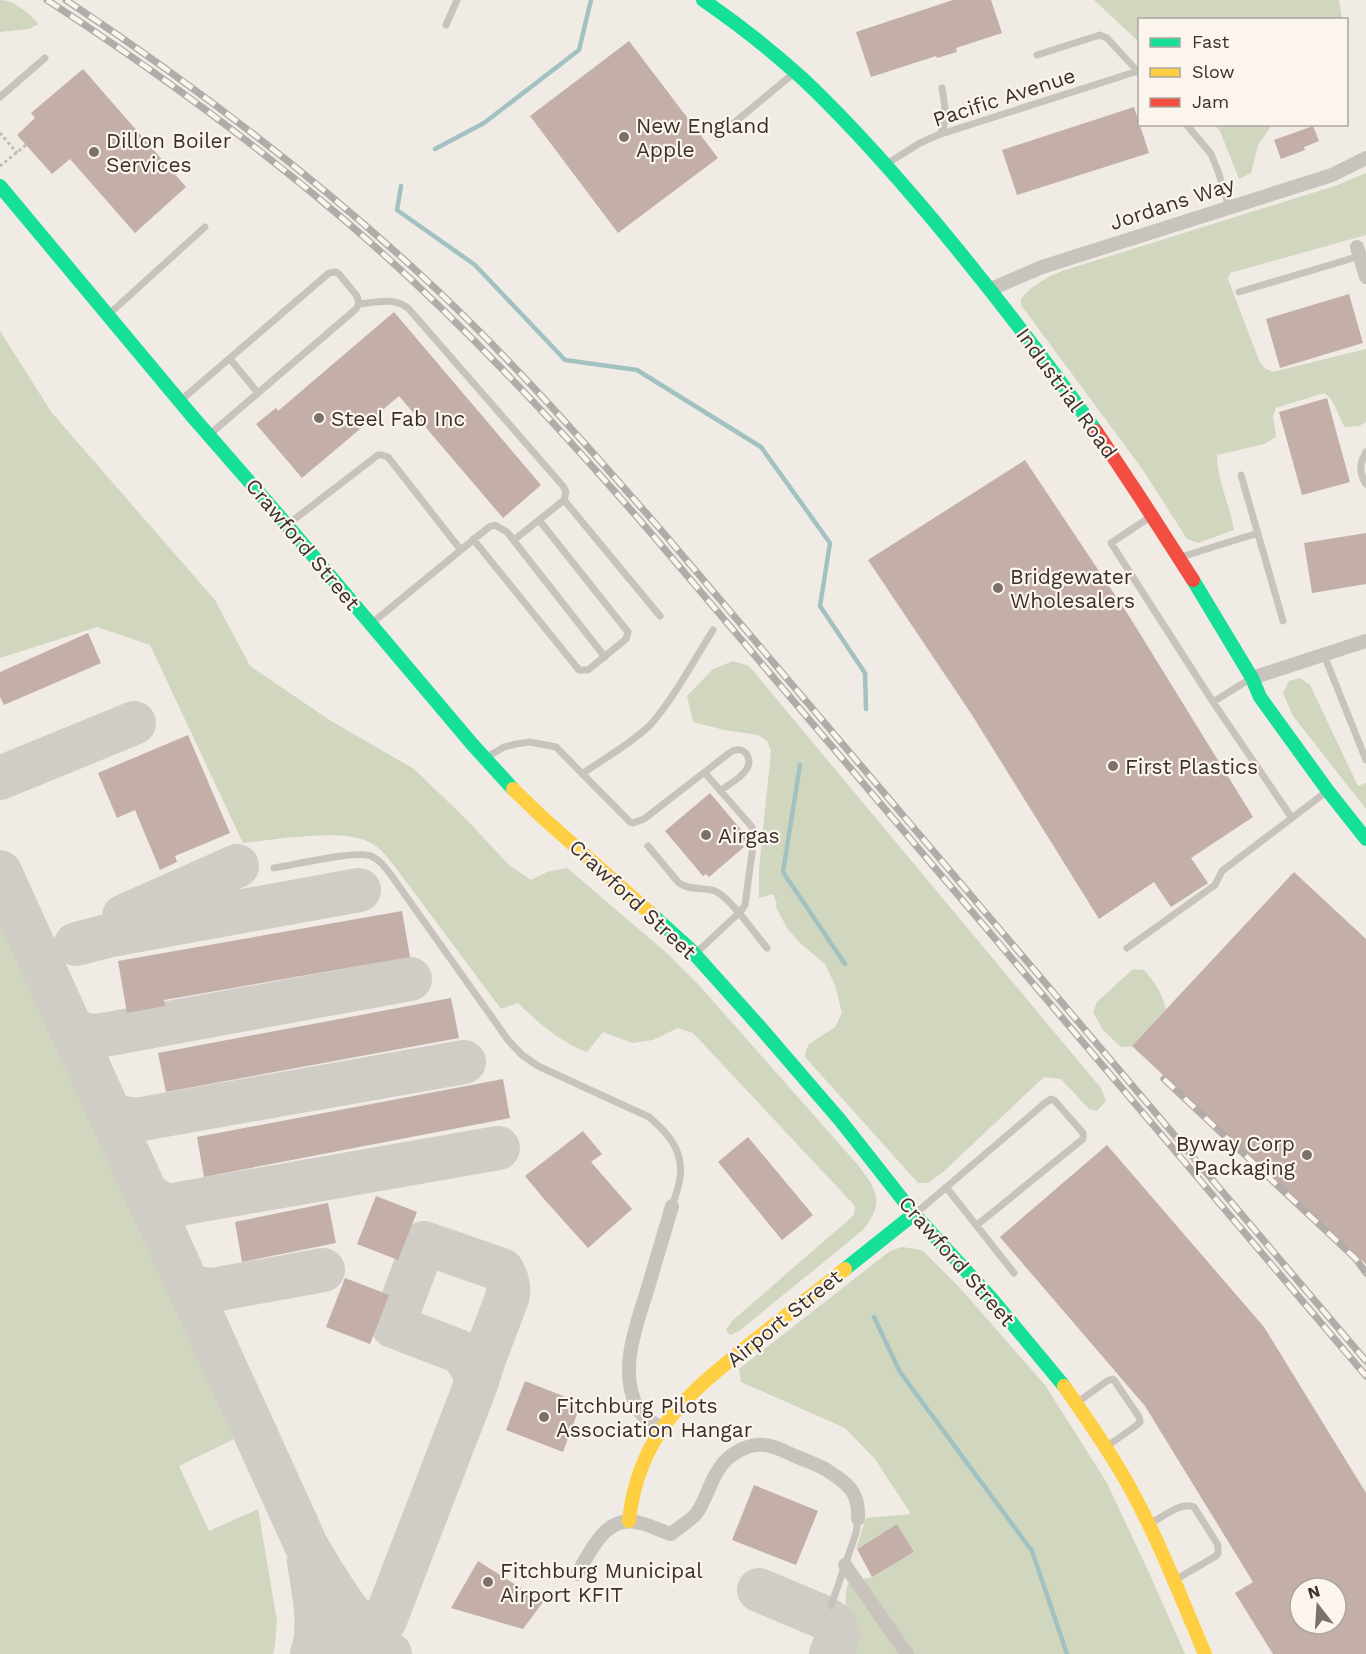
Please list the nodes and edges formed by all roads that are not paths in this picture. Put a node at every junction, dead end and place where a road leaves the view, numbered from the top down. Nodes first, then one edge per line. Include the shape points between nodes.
1 (457, 0) edge
2 (703, 0) edge
3 (446, 25) dead end
4 (1037, 55) dead end
5 (45, 58) dead end
6 (1138, 71) edge
7 (1138, 72) edge
8 (794, 73) junction
9 (942, 88) dead end
10 (0, 97) edge
11 (1188, 126) edge
12 (938, 135) junction
13 (717, 137) dead end
14 (1366, 159) edge
15 (885, 165) junction
16 (0, 186) edge
17 (1229, 207) junction
18 (205, 227) dead end
19 (1358, 252) joint
20 (1366, 277) edge
21 (991, 289) junction
22 (1239, 292) dead end
23 (359, 304) junction
24 (108, 315) junction
25 (230, 359) junction
26 (258, 393) junction
27 (180, 402) junction
28 (209, 435) junction
29 (1366, 452) edge
30 (1241, 475) dead end
31 (1366, 484) edge
32 (564, 500) junction
33 (1152, 515) junction
34 (538, 520) junction
35 (287, 525) junction
36 (1258, 533) junction
37 (473, 539) junction
38 (514, 540) junction
39 (460, 549) junction
40 (1178, 558) junction
41 (660, 616) dead end
42 (1283, 621) dead end
43 (370, 624) junction
44 (713, 630) dead end
45 (1366, 641) edge
46 (1324, 655) junction
47 (605, 657) junction
48 (1252, 678) junction
49 (1213, 702) junction
50 (485, 759) junction
51 (1366, 760) edge
52 (705, 773) junction
53 (582, 774) junction
54 (720, 791) junction
55 (1328, 791) junction
56 (1292, 818) junction
57 (1366, 839) edge
58 (648, 846) dead end
59 (274, 868) dead end
60 (738, 913) junction
61 (767, 948) dead end
62 (1127, 948) dead end
63 (694, 954) junction
64 (946, 1187) junction
65 (672, 1206) joint
66 (914, 1214) junction
67 (977, 1225) junction
68 (1014, 1273) dead end
69 (1076, 1404) junction
70 (661, 1428) junction
71 (1106, 1447) junction
72 (858, 1519) joint
73 (628, 1521) junction
74 (1149, 1524) junction
75 (845, 1565) junction
76 (577, 1574) dead end
77 (1173, 1581) junction
78 (831, 1606) dead end
79 (907, 1654) edge
80 (1205, 1654) edge

1 - 3 lane
2 - 8 main road, Industrial Road
4 - 6 lane via 1100,35
5 - 10 lane
7 - 12 lane, Pacific Avenue
8 - 13 lane
8 - 15 main road, Industrial Road
9 - 12 lane via 945,122
11 - 17 lane via 1210,154
12 - 15 lane, Pacific Avenue
14 - 17 street, Jordans Way via 1332,175
15 - 21 main road, Industrial Road
16 - 24 main road, Crawford Street
17 - 21 street, Jordans Way via 1042,267
18 - 24 lane
19 - 20 street
19 - 22 lane
21 - 33 main road, Industrial Road via 1081,410
23 - 25 lane via 339,274 329,273
23 - 26 lane
23 - 32 lane via 394,301 408,309 563,486
24 - 27 main road, Crawford Street
25 - 26 lane
25 - 27 lane
26 - 28 lane
27 - 28 main road, Crawford Street
28 - 35 main road, Crawford Street
29 - 31 lane via 1360,469
30 - 36 lane
32 - 34 lane
32 - 41 lane
33 - 40 main road, Industrial Road
33 - 49 lane via 1111,543
34 - 38 lane
34 - 47 lane via 628,632 626,639
35 - 39 lane via 382,454
35 - 43 main road, Crawford Street
36 - 40 lane
36 - 42 lane
37 - 38 lane via 495,525
37 - 39 lane
37 - 47 lane via 579,670 588,670
38 - 47 lane
39 - 43 lane
40 - 48 main road, Industrial Road
43 - 50 main road, Crawford Street
44 - 53 lane via 650,725
45 - 46 street
46 - 48 street
46 - 51 lane
48 - 49 lane
48 - 55 main road, Industrial Road via 1260,697
49 - 56 lane
50 - 53 lane via 504,747 544,743 556,747
50 - 63 main road, Crawford Street via 542,817
52 - 53 lane via 645,819 633,823
52 - 54 lane
52 - 54 lane via 728,754 737,750 747,754 746,771
54 - 60 lane via 752,827 754,838 746,900
55 - 56 lane
55 - 57 main road, Industrial Road
56 - 62 lane via 1222,871 1215,885
58 - 60 lane via 679,883 691,889 718,892
59 - 65 lane via 351,855 368,855 380,861 522,1054 538,1066 649,1117 663,1129 672,1141 680,1166
60 - 61 lane
60 - 63 lane
63 - 66 main road, Crawford Street via 840,1120
64 - 66 lane
64 - 67 lane
64 - 67 lane via 1051,1099 1083,1133 1083,1139
65 - 70 street via 630,1354 630,1378 637,1407
66 - 69 main road, Crawford Street via 991,1298
66 - 70 main road, Airport Street via 699,1386
67 - 68 lane
69 - 71 main road, Crawford Street
69 - 71 lane via 1114,1380 1140,1420
70 - 73 main road, Airport Street via 636,1482
71 - 74 main road, Crawford Street
72 - 73 street via 857,1502 847,1484 821,1467 764,1444 739,1450 726,1460 695,1516 671,1534
72 - 75 lane
73 - 76 street via 601,1535
74 - 77 main road, Crawford Street
74 - 77 lane via 1190,1505 1218,1545 1216,1556
75 - 78 lane
75 - 79 street
77 - 80 main road, Crawford Street

